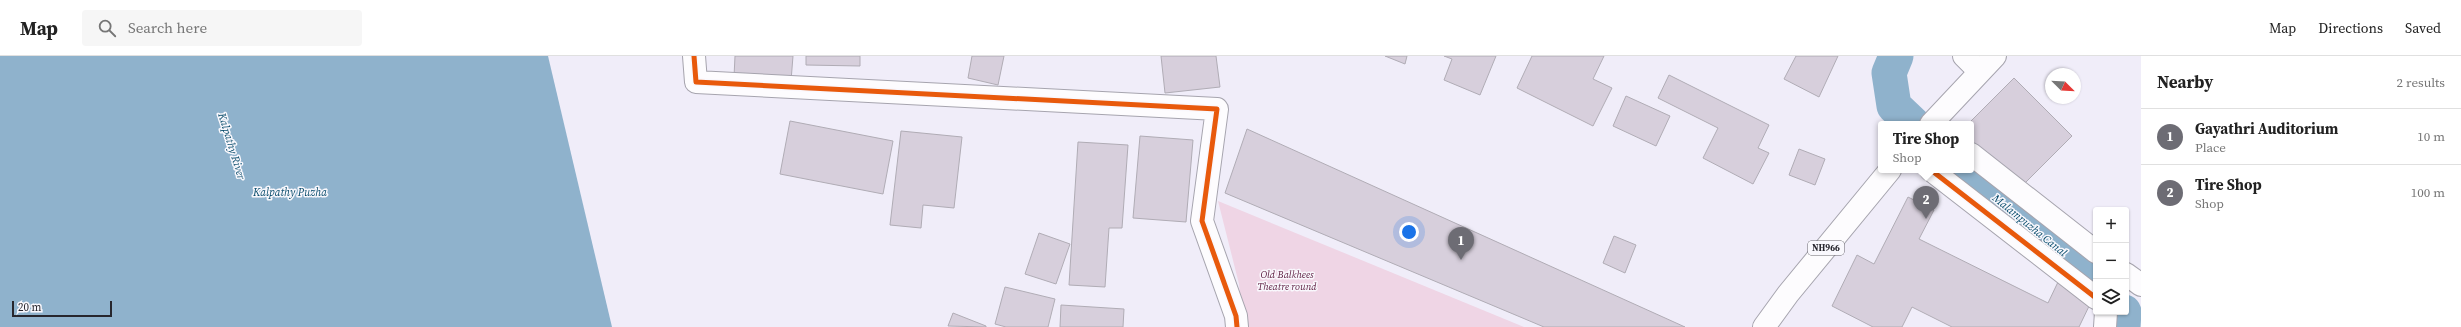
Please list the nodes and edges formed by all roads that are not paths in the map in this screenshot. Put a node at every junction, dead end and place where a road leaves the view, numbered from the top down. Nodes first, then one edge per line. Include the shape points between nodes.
1 (694, 56) edge
2 (1964, 56) edge
3 (1995, 56) edge
4 (1979, 71) junction
5 (1935, 121) edge
6 (1974, 156) edge
7 (1888, 173) edge
8 (1935, 173) edge
9 (2093, 250) edge
10 (2129, 276) edge
11 (2141, 286) edge
12 (2093, 296) edge
13 (2106, 315) edge
14 (1236, 327) edge
15 (1764, 327) edge
16 (2104, 327) edge

1 - 14 main road via 696,82 1217,109 1202,221 1236,316
2 - 4 main road
3 - 4 main road
4 - 5 main road
6 - 9 main road
7 - 15 main road, NH966
8 - 12 main road
10 - 11 main road
13 - 16 main road

